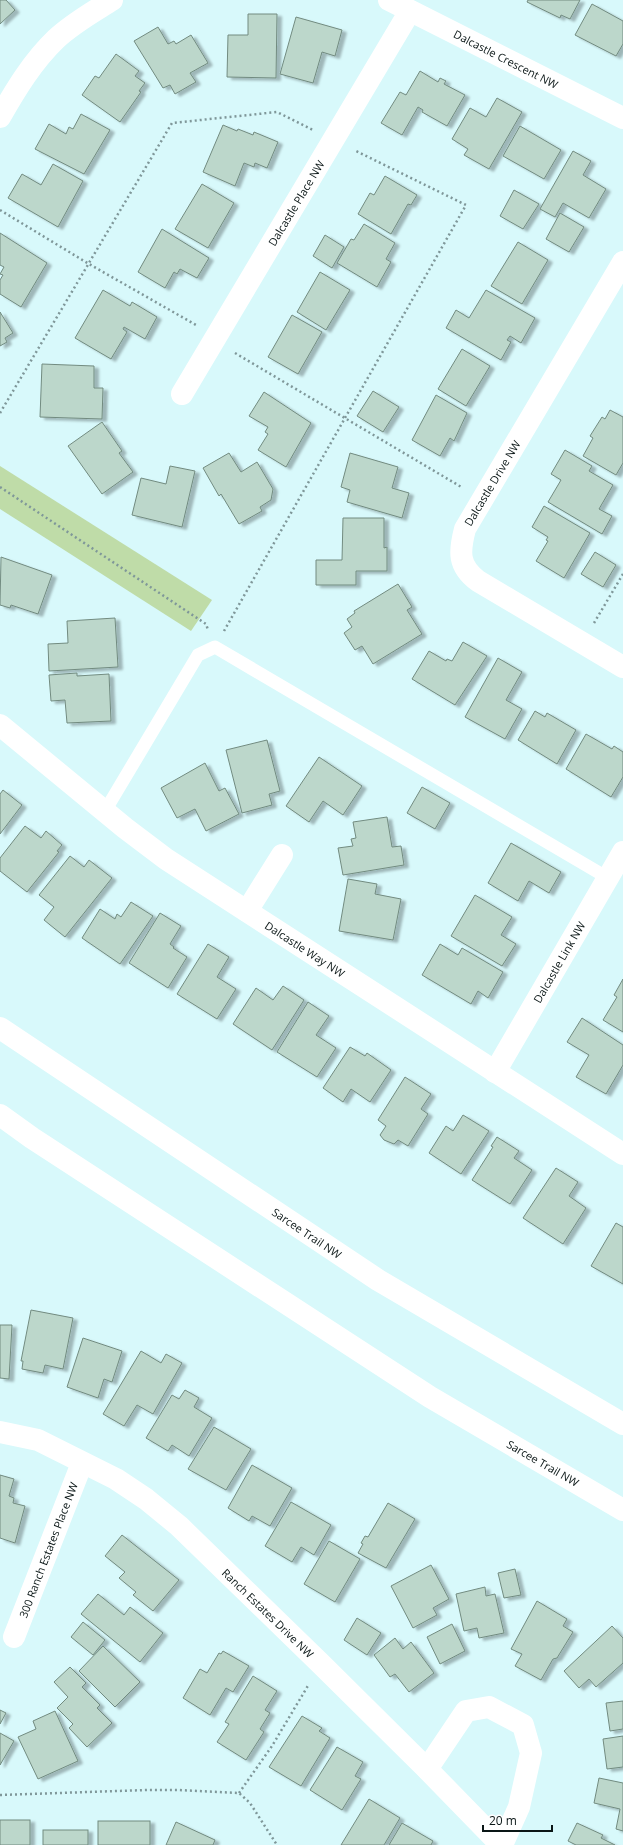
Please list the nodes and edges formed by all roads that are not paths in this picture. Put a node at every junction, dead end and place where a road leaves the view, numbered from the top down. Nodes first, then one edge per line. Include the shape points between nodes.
1 (112, 0) edge
2 (388, 0) edge
3 (410, 11) junction
4 (0, 117) edge
5 (623, 118) edge
6 (623, 262) edge
7 (182, 394) dead end
8 (623, 667) edge
9 (0, 725) edge
10 (104, 811) junction
11 (623, 852) edge
12 (282, 855) dead end
13 (608, 878) junction
14 (247, 911) junction
15 (0, 1028) edge
16 (494, 1072) junction
17 (0, 1115) edge
18 (623, 1154) edge
19 (623, 1424) edge
20 (0, 1432) edge
21 (82, 1463) junction
22 (623, 1510) edge
23 (14, 1637) dead end
24 (428, 1769) junction
25 (502, 1845) edge

1 - 4 street via 56,39 21,82
2 - 3 street, Dalcastle Crescent NW
3 - 5 street, Dalcastle Crescent NW
3 - 7 street, Dalcastle Place NW
6 - 8 street, Dalcastle Drive NW via 465,529 460,556 470,575
9 - 10 street, Dalcastle Way NW
10 - 13 lane via 198,655 215,647
10 - 14 street, Dalcastle Way NW via 166,859
11 - 13 street, Dalcastle Link NW
12 - 14 street
13 - 16 street, Dalcastle Link NW
14 - 16 street, Dalcastle Way NW
15 - 19 street, Sarcee Trail NW via 378,1280
16 - 18 street, Dalcastle Way NW
17 - 22 street, Sarcee Trail NW via 430,1397
20 - 21 street, Ranch Estates Drive NW via 38,1440
21 - 23 street, 300 Ranch Estates Place NW
21 - 24 street, Ranch Estates Drive NW via 116,1479 179,1526
24 - 25 street, Ranch Estates Drive NW
24 - 25 street via 466,1711 488,1707 523,1725 531,1753 519,1807

